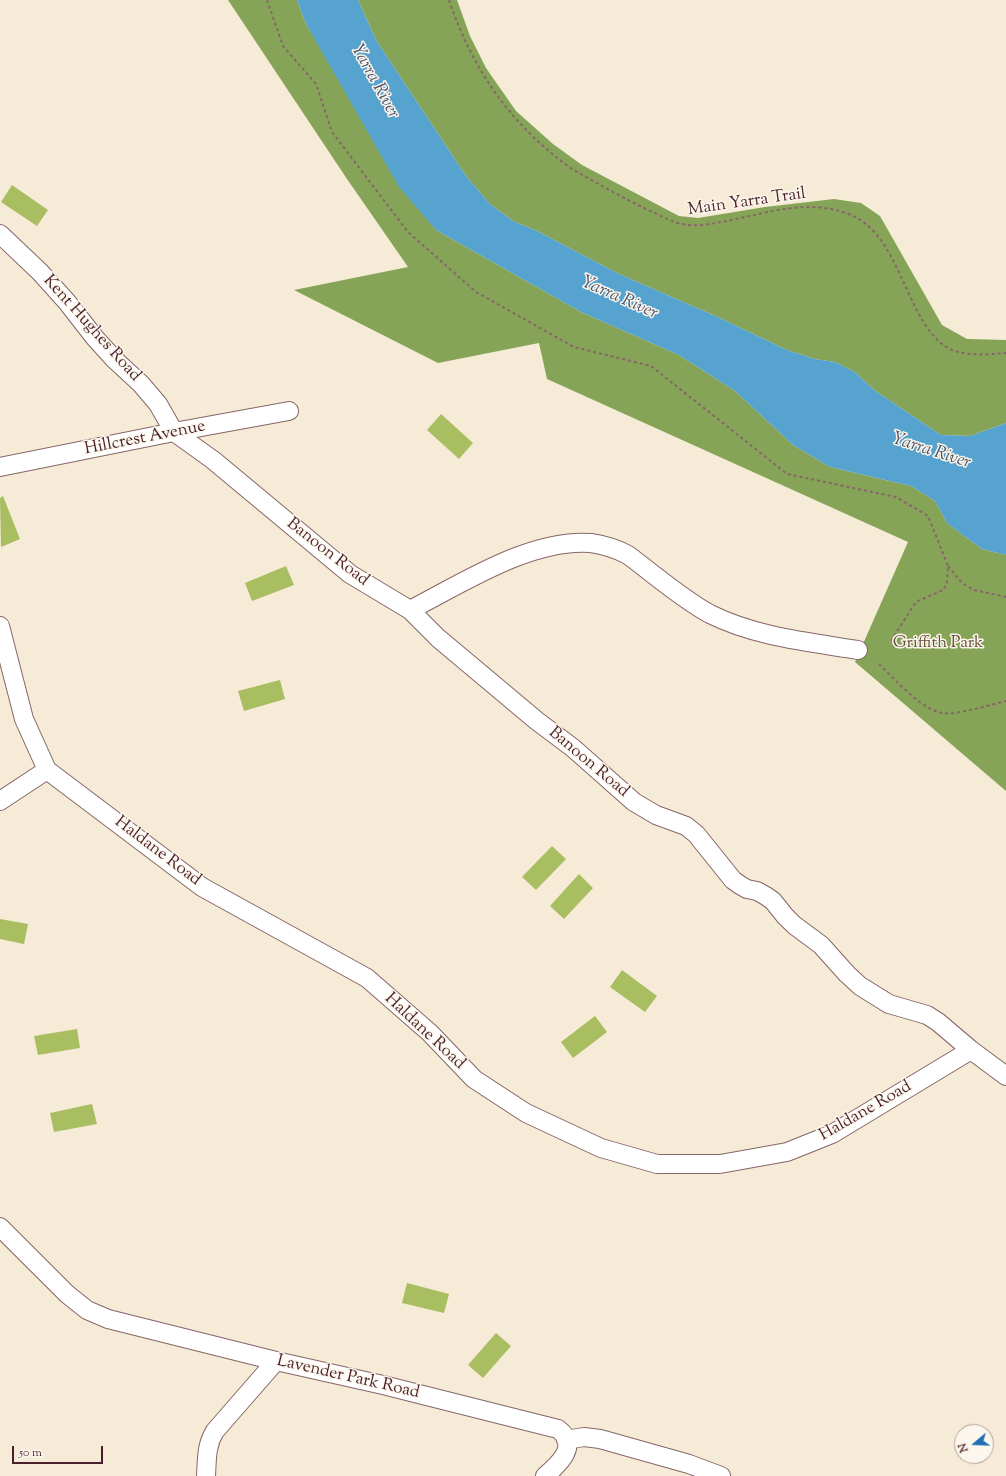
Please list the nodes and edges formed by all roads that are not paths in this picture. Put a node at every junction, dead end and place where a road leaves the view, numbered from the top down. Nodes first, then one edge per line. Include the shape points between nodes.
1 (0, 234) edge
2 (289, 411) dead end
3 (174, 432) junction
4 (0, 467) edge
5 (410, 610) junction
6 (0, 626) edge
7 (858, 650) dead end
8 (47, 770) junction
9 (0, 801) edge
10 (971, 1050) junction
11 (1006, 1076) edge
12 (0, 1227) edge
13 (276, 1361) junction
14 (566, 1440) junction
15 (206, 1476) edge
16 (545, 1476) edge
17 (721, 1476) edge

1 - 3 street, Kent Hughes Road via 40,272 95,338 141,384 158,404
2 - 3 street, Hillcrest Avenue
3 - 4 street, Hillcrest Avenue
3 - 5 street, Banoon Road via 213,460 350,574
5 - 7 street via 506,560 555,546 591,543 628,555 687,600 711,614 772,635
5 - 10 street, Banoon Road via 438,638 537,721 574,748 634,802 656,815 686,826 696,834 733,880 773,901 794,925 821,945 853,980 889,1004 927,1015
6 - 8 street, Haldane Road via 24,719
8 - 9 street
8 - 10 street, Haldane Road via 202,886 366,978 430,1033 474,1079 526,1113 601,1148 657,1164 720,1164 787,1152 832,1134
10 - 11 street, Banoon Road
12 - 13 street, Lavender Park Road via 67,1294 87,1310 108,1319
13 - 14 street, Lavender Park Road via 549,1426 561,1431
13 - 15 street via 210,1438
14 - 16 street via 566,1453
14 - 17 street via 584,1437 600,1439 689,1464

